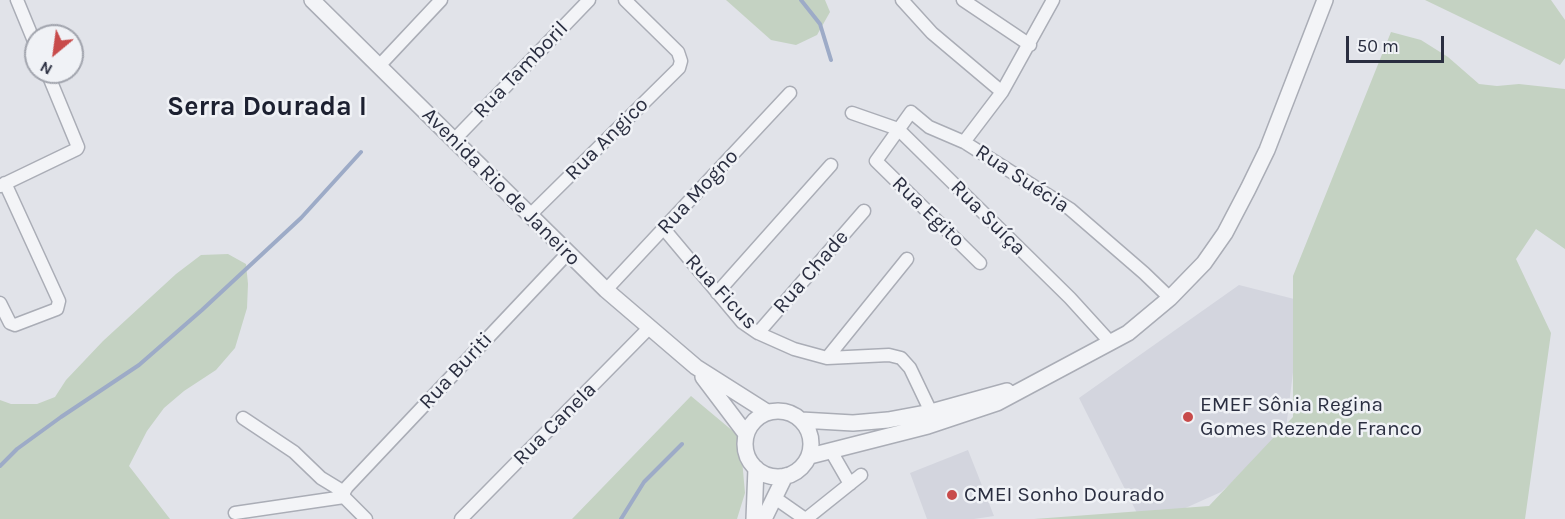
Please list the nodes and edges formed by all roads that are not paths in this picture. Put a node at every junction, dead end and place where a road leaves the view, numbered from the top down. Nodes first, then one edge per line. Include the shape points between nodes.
1 (17, 0) edge
2 (312, 0) edge
3 (441, 0) edge
4 (589, 0) edge
5 (625, 0) edge
6 (902, 0) edge
7 (963, 0) edge
8 (1053, 0) edge
9 (1325, 0) edge
10 (27, 24) edge
11 (1030, 45) junction
12 (379, 66) junction
13 (52, 84) edge
14 (1002, 92) junction
15 (790, 93) dead end
16 (852, 113) dead end
17 (898, 129) junction
18 (454, 140) junction
19 (964, 142) junction
20 (876, 161) joint
21 (831, 165) dead end
22 (3, 184) edge
23 (864, 211) dead end
24 (530, 215) junction
25 (664, 229) junction
26 (568, 253) junction
27 (907, 259) dead end
28 (980, 263) dead end
29 (606, 290) junction
30 (717, 293) junction
31 (1170, 298) junction
32 (0, 303) edge
33 (649, 328) junction
34 (758, 333) junction
35 (1111, 343) junction
36 (827, 358) junction
37 (696, 367) junction
38 (1027, 386) junction
39 (767, 412) junction
40 (931, 412) junction
41 (243, 418) dead end
42 (801, 420) junction
43 (746, 434) junction
44 (831, 451) junction
45 (810, 456) junction
46 (756, 468) junction
47 (861, 475) dead end
48 (785, 476) junction
49 (850, 484) junction
50 (344, 493) junction
51 (775, 498) junction
52 (235, 513) dead end
53 (366, 519) edge
54 (461, 519) edge
55 (753, 519) edge
56 (764, 519) edge
57 (806, 519) edge

1 - 10 street
2 - 12 street, Avenida Rio de Janeiro
3 - 12 street
4 - 18 street, Rua Tamboril
5 - 24 street, Rua Angico via 678,52 681,61 676,71
6 - 14 street via 932,33
7 - 11 street
8 - 11 street
9 - 31 street via 1248,189 1225,233
11 - 14 street
12 - 18 street, Avenida Rio de Janeiro
13 - 22 street via 78,147
14 - 19 street
15 - 25 street, Rua Mogno
16 - 17 street, Rua Suíça
17 - 19 street, Rua Suécia via 911,112 929,127
17 - 20 street, Rua Suécia
17 - 35 street, Rua Suíça
18 - 24 street, Avenida Rio de Janeiro
19 - 31 street, Rua Suécia via 1070,209
20 - 28 street, Rua Egito
21 - 30 street
22 - 32 street via 59,301 57,309 15,325 10,323
23 - 34 street, Rua Chade
24 - 26 street, Avenida Rio de Janeiro
25 - 29 street, Rua Mogno
25 - 30 street, Rua Ficus
26 - 29 street, Avenida Rio de Janeiro
26 - 50 street, Rua Buriti
27 - 36 street
29 - 33 street, Avenida Rio de Janeiro
30 - 34 street, Rua Ficus via 742,322
31 - 35 street
33 - 37 street, Avenida Rio de Janeiro
33 - 54 street, Rua Canela
34 - 36 street, Rua Ficus
35 - 38 street
36 - 40 street, Rua Ficus via 901,358 910,368
37 - 39 street, Avenida Rio de Janeiro
37 - 43 street, Avenida Rio de Janeiro
38 - 40 street
38 - 44 street via 970,413
39 - 42 street via 785,411
39 - 43 street via 754,421
40 - 42 street via 853,423
41 - 50 street via 294,452
42 - 45 street via 811,436
43 - 46 street via 746,453
44 - 45 street
44 - 49 street
45 - 48 street via 800,469
46 - 48 street via 770,476
46 - 55 street
47 - 49 street
48 - 51 street
49 - 57 street
50 - 52 street
50 - 53 street
51 - 56 street
51 - 57 street

